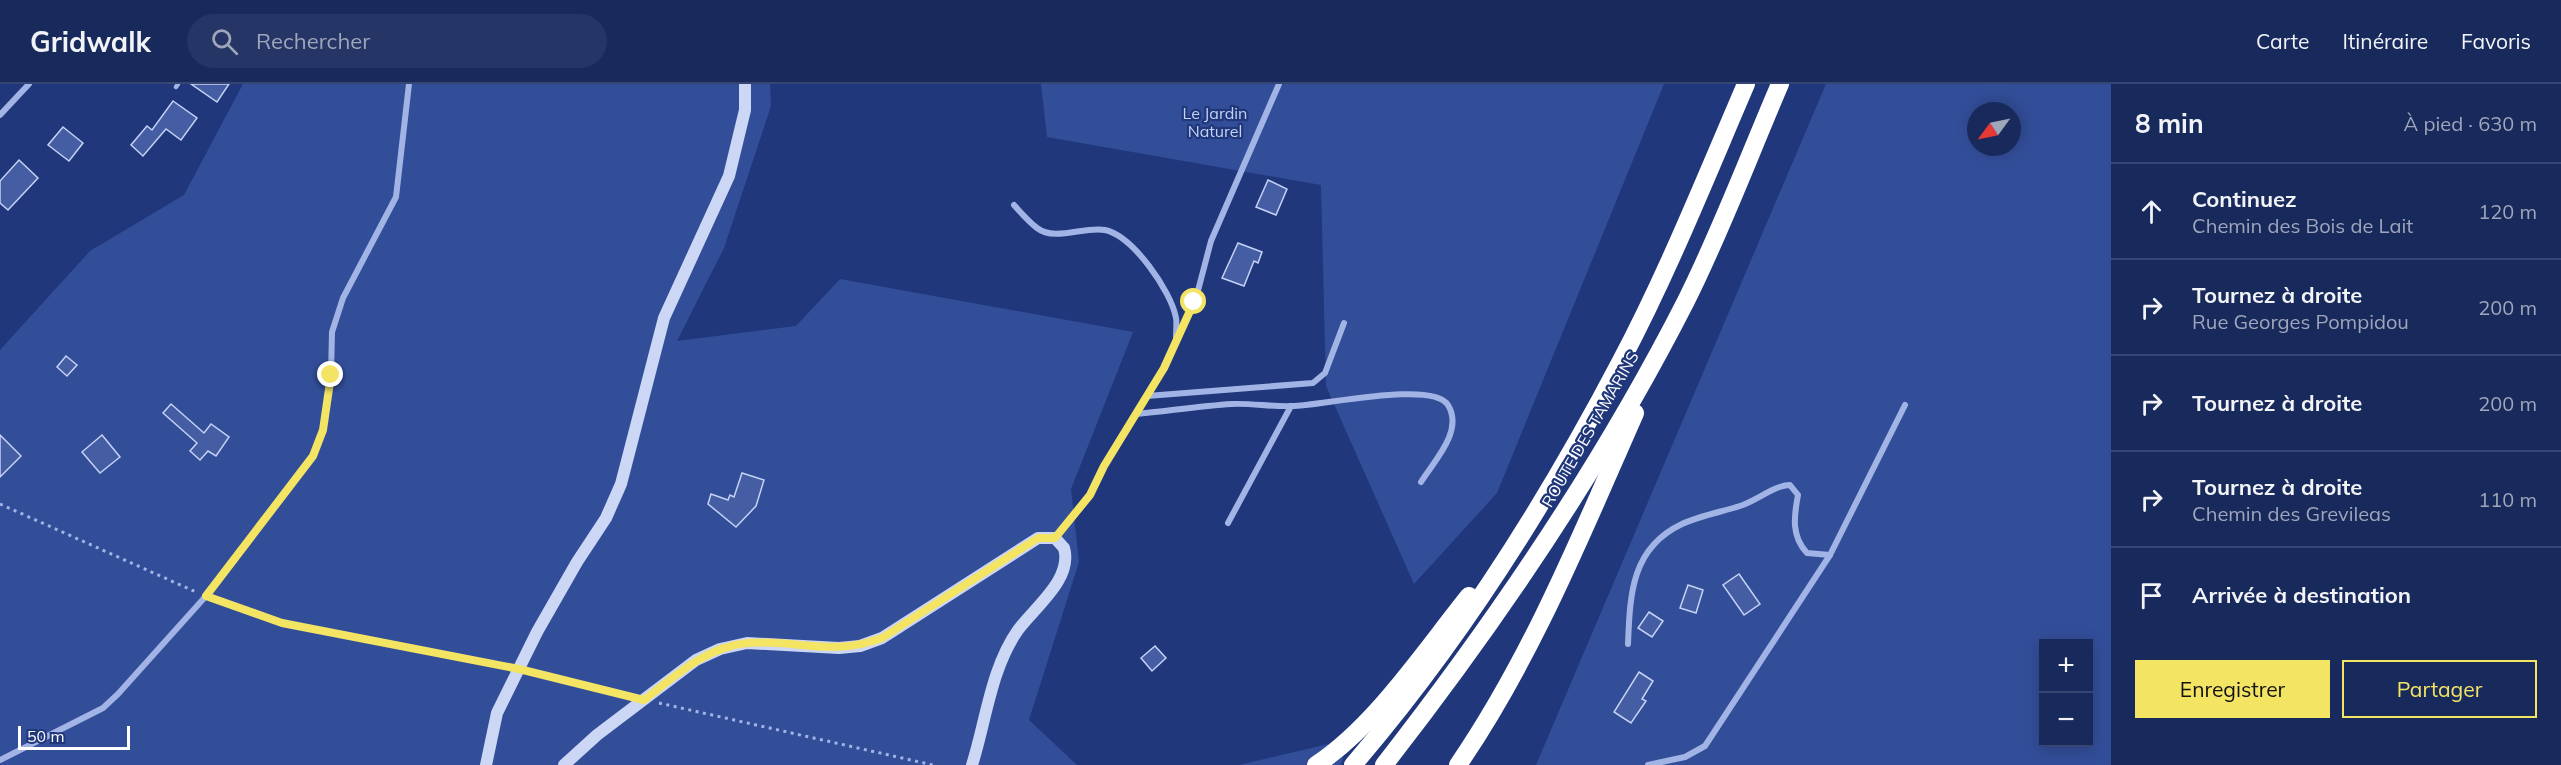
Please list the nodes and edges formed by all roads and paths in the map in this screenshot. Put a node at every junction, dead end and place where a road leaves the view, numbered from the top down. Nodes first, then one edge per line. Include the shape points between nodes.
1 (29, 84) edge
2 (409, 84) edge
3 (746, 84) edge
4 (1279, 84) edge
5 (1746, 84) edge
6 (1780, 84) edge
7 (0, 115) edge
8 (1014, 205) dead end
9 (1686, 300) junction
10 (1344, 323) dead end
11 (1177, 340) junction
12 (1147, 396) junction
13 (1905, 405) dead end
14 (1291, 406) junction
15 (1136, 414) junction
16 (1421, 482) dead end
17 (0, 504) edge
18 (1228, 523) dead end
19 (1525, 528) junction
20 (1055, 538) junction
21 (1830, 555) junction
22 (206, 596) junction
23 (1628, 644) dead end
24 (519, 669) junction
25 (644, 700) junction
26 (0, 760) edge
27 (486, 765) edge
28 (564, 765) edge
29 (933, 765) edge
30 (972, 765) edge
31 (1316, 765) edge
32 (1353, 765) edge
33 (1384, 765) edge
34 (1458, 765) edge
35 (1648, 765) edge

1 - 7 street
2 - 22 street via 396,197 343,298 332,332 323,430 313,456
3 - 24 main road via 746,110 729,177 663,318 621,484 606,518 577,562
4 - 11 street via 1211,241 1194,302
5 - 19 highway, ROUTE DES TAMARINS via 1621,360
6 - 9 highway, ROUTE DES TAMARINS
8 - 11 street via 1039,230 1107,231 1132,245 1176,316
9 - 33 highway, ROUTE DES TAMARINS via 1621,418 1527,570 1462,664
9 - 34 highway via 1558,585 1492,715
10 - 12 street via 1325,373 1313,383
11 - 12 street
12 - 15 street
13 - 21 street
14 - 15 street via 1233,404
14 - 16 street via 1413,394 1438,397 1447,403 1453,424 1450,436
14 - 18 street
15 - 20 street via 1090,495
17 - 22 path
19 - 31 highway via 1365,723
19 - 32 highway, ROUTE DES TAMARINS via 1472,612
20 - 25 main road via 1038,538 875,641 839,648 747,643 720,649 696,660
20 - 30 main road via 1064,548 1064,568 1057,583 1007,648
21 - 23 street via 1807,553 1799,544 1795,535 1798,495 1790,485 1682,524 1660,539 1642,560 1632,583
21 - 35 street via 1705,746 1684,757
22 - 24 path via 282,623
22 - 26 street via 103,708
24 - 25 path
24 - 27 main road via 497,713
25 - 28 main road
25 - 29 path

